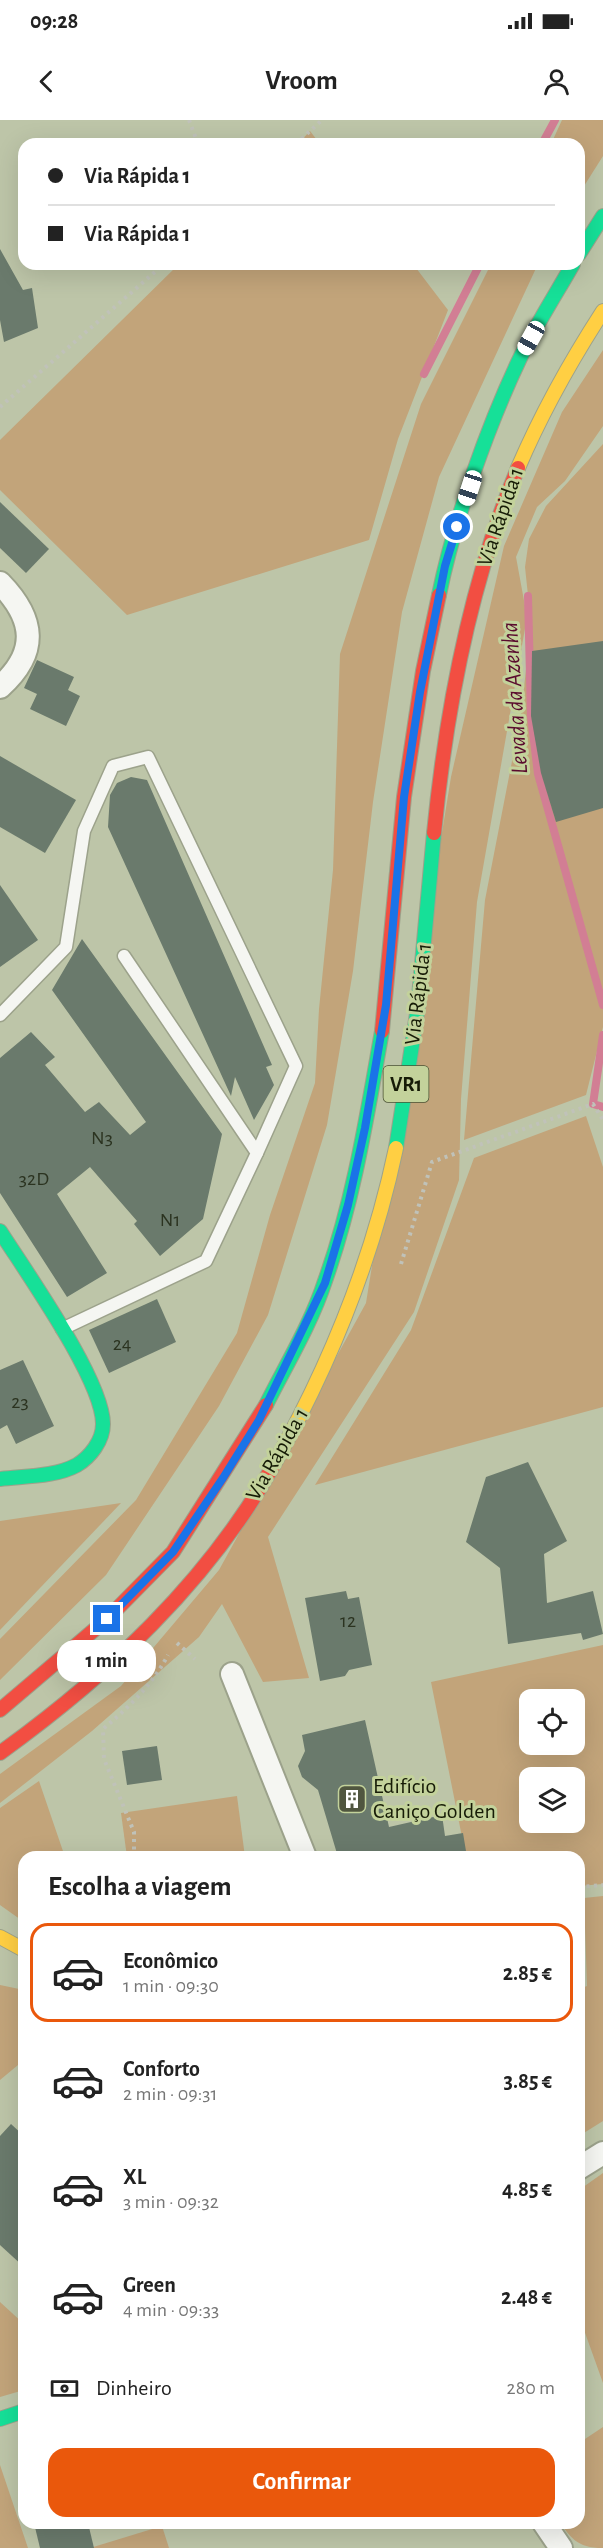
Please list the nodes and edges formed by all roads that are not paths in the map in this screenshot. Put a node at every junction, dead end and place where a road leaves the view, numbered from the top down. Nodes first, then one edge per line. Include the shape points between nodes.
1 (603, 216) edge
2 (585, 244) edge
3 (570, 270) edge
4 (603, 311) edge
5 (0, 583) edge
6 (0, 687) edge
7 (124, 956) dead end
8 (0, 1015) edge
9 (257, 1154) junction
10 (0, 1231) edge
11 (61, 1329) junction
12 (0, 1479) edge
13 (231, 1674) dead end
14 (0, 1710) edge
15 (0, 1753) edge
16 (303, 1851) edge
17 (0, 1937) edge
18 (18, 1947) edge
19 (603, 2153) edge
20 (585, 2164) edge
21 (18, 2413) edge
22 (0, 2419) edge
23 (548, 2529) edge
24 (560, 2548) edge

1 - 2 main road
3 - 14 main road, Via Rápida 1 / VR1 via 521,356 483,450 445,566 423,670 404,797 386,1005 365,1128 325,1283 259,1420 173,1552 107,1619
4 - 15 main road, Via Rápida 1 / VR1 via 562,376 520,458 480,576 457,681 438,799 418,1003 398,1138 377,1225 341,1328 290,1435 256,1493 203,1568 138,1638 36,1727
5 - 6 street via 27,620 28,637 23,662
7 - 9 lane
8 - 9 lane via 66,947 84,831 114,766 148,757 296,1066
9 - 11 lane via 206,1261
10 - 11 main road
11 - 12 main road via 99,1401 103,1424 100,1439 92,1453 75,1467
13 - 16 street
17 - 18 main road
19 - 20 street
21 - 22 main road
23 - 24 street

